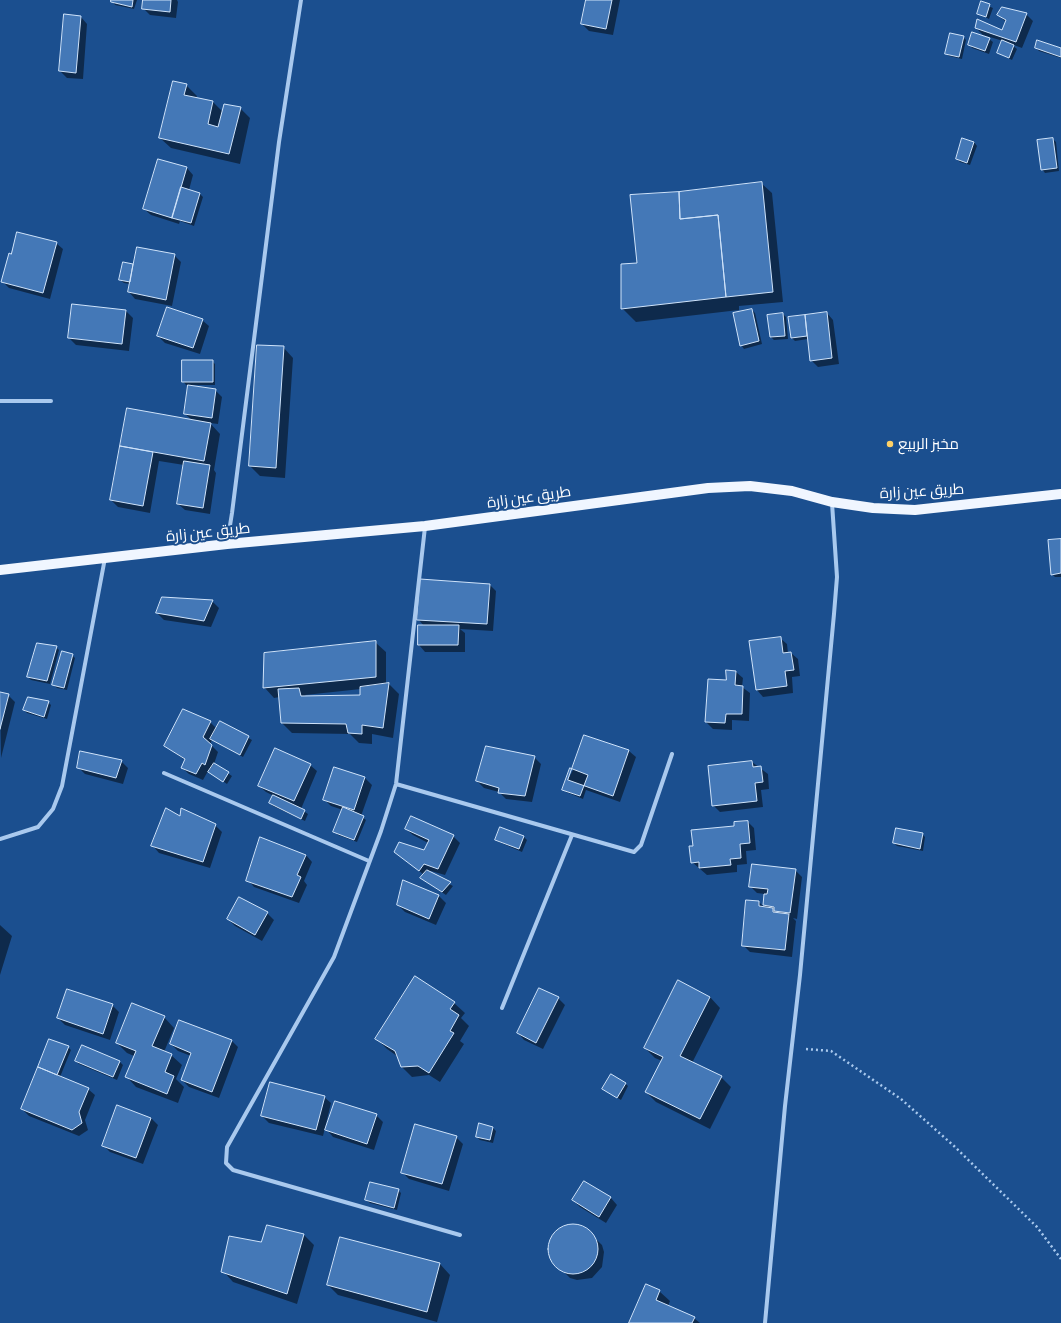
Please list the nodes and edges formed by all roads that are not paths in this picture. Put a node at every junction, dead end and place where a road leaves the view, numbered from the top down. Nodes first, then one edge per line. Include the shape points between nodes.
1 (301, 0) edge
2 (0, 401) edge
3 (52, 401) dead end
4 (1061, 494) edge
5 (832, 502) junction
6 (425, 526) junction
7 (227, 544) junction
8 (105, 558) junction
9 (0, 570) edge
10 (672, 754) dead end
11 (164, 773) dead end
12 (396, 784) junction
13 (572, 835) junction
14 (0, 839) edge
15 (369, 861) junction
16 (502, 1008) dead end
17 (460, 1235) dead end
18 (765, 1323) edge

1 - 7 street via 279,142
2 - 3 street
4 - 5 main road, طريق عين زارة via 915,510 873,508
5 - 6 main road, طريق عين زارة via 792,491 750,486 708,488
5 - 18 street via 836,577 834,614
6 - 7 main road, طريق عين زارة
6 - 12 street
7 - 8 main road, طريق عين زارة
8 - 9 main road, طريق عين زارة
8 - 14 street via 62,786 53,809 38,827
10 - 13 street via 641,846 634,852
11 - 15 street
12 - 13 street
12 - 15 street
13 - 16 street
15 - 17 street via 334,957 227,1147 226,1162 234,1170

